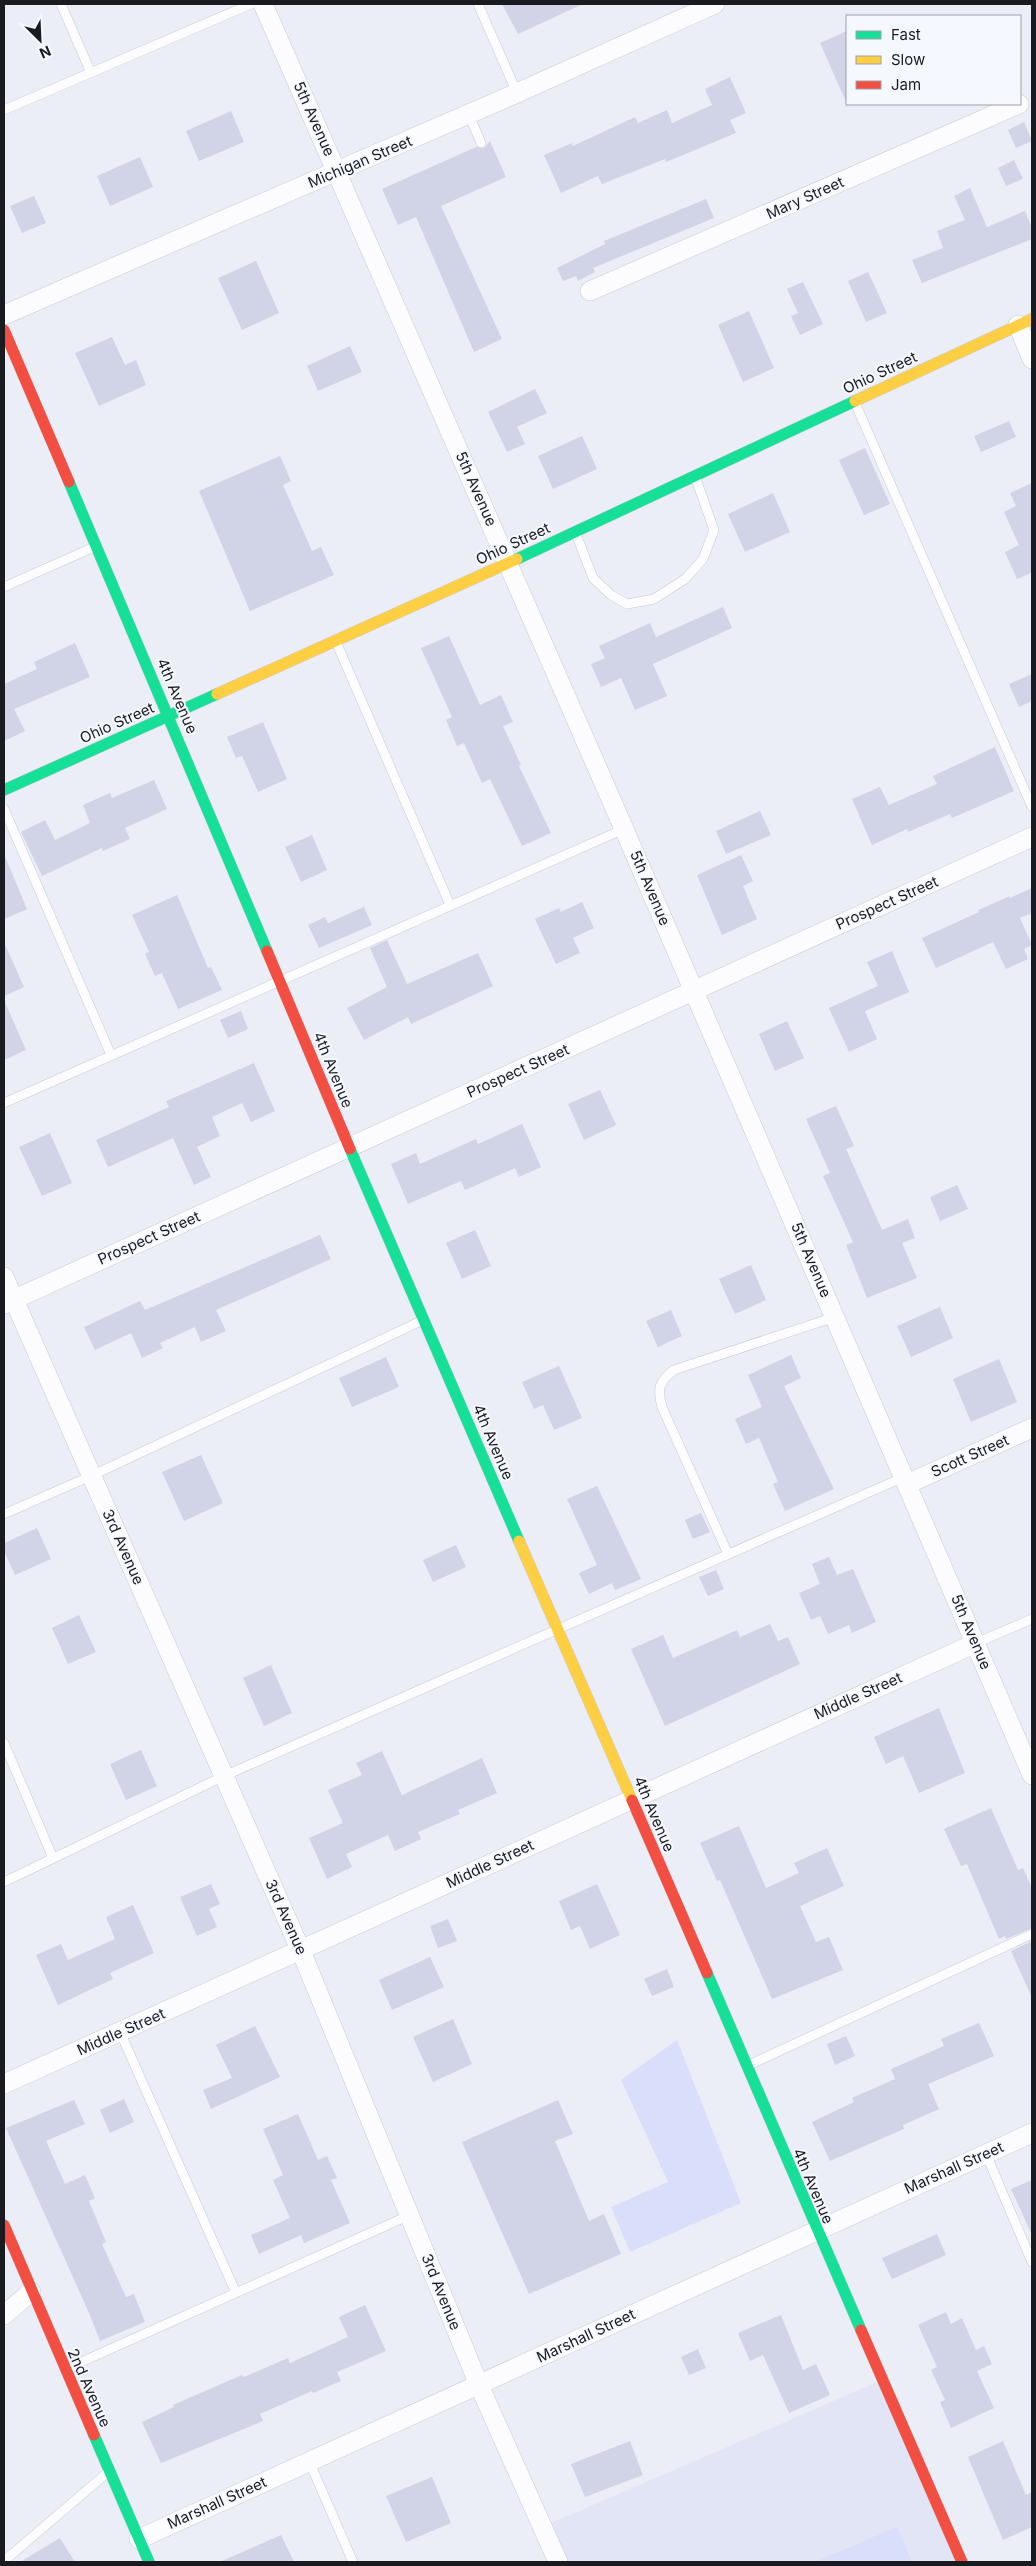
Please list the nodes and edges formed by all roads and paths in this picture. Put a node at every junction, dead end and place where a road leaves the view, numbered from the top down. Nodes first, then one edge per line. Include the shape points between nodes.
1 (61, 4) edge
2 (251, 4) edge
3 (263, 4) edge
4 (478, 4) edge
5 (715, 4) edge
6 (91, 73) junction
7 (517, 94) junction
8 (1017, 105) edge
9 (4, 110) edge
10 (469, 115) junction
11 (482, 143) dead end
12 (337, 172) junction
13 (590, 292) dead end
14 (4, 315) edge
15 (1025, 322) edge
16 (4, 330) edge
17 (1032, 359) edge
18 (855, 401) junction
19 (695, 476) junction
20 (574, 532) junction
21 (96, 546) junction
22 (508, 563) junction
23 (4, 587) edge
24 (336, 640) junction
25 (169, 715) junction
26 (4, 790) edge
27 (1032, 808) edge
28 (4, 809) edge
29 (624, 828) junction
30 (1032, 837) edge
31 (450, 905) junction
32 (279, 980) junction
33 (694, 991) junction
34 (111, 1055) junction
35 (4, 1103) edge
36 (349, 1148) junction
37 (4, 1277) edge
38 (8, 1302) edge
39 (835, 1317) junction
40 (423, 1320) junction
41 (1032, 1428) edge
42 (91, 1476) junction
43 (906, 1480) junction
44 (4, 1514) edge
45 (728, 1554) junction
46 (1032, 1619) edge
47 (557, 1629) junction
48 (976, 1643) junction
49 (4, 1743) edge
50 (1032, 1775) edge
51 (224, 1776) junction
52 (631, 1799) junction
53 (53, 1858) junction
54 (4, 1882) edge
55 (1032, 1934) edge
56 (301, 1951) junction
57 (120, 2032) junction
58 (746, 2066) junction
59 (4, 2084) edge
60 (1032, 2133) edge
61 (986, 2154) junction
62 (410, 2215) junction
63 (4, 2225) edge
64 (816, 2230) junction
65 (1032, 2262) edge
66 (31, 2292) junction
67 (236, 2293) junction
68 (4, 2315) edge
69 (65, 2370) junction
70 (479, 2384) junction
71 (309, 2461) junction
72 (109, 2471) junction
73 (139, 2538) junction
74 (4, 2561) edge
75 (149, 2562) edge
76 (353, 2562) edge
77 (558, 2562) edge
78 (962, 2562) edge

1 - 6 lane
2 - 6 lane
3 - 12 street, 5th Avenue
4 - 7 lane
5 - 7 street, Michigan Street
6 - 9 lane
7 - 10 street, Michigan Street
8 - 13 street, Mary Street
10 - 11 lane
10 - 12 street, Michigan Street
12 - 14 street, Michigan Street
12 - 22 street, 5th Avenue
15 - 17 street
15 - 18 street, Ohio Street
16 - 21 street, 4th Avenue
18 - 19 street, Ohio Street
18 - 27 lane
19 - 20 street, Ohio Street
19 - 20 lane via 714,530 703,559 685,579 654,599 627,604 611,595 593,578
20 - 22 street, Ohio Street
21 - 23 lane
21 - 25 street, 4th Avenue
22 - 24 street, Ohio Street
22 - 29 street, 5th Avenue
24 - 25 street, Ohio Street
24 - 31 lane
25 - 26 street, Ohio Street
25 - 32 street, 4th Avenue
28 - 34 lane
29 - 31 lane
29 - 33 street, 5th Avenue
30 - 33 street, Prospect Street
31 - 32 lane
32 - 34 lane
32 - 36 street, 4th Avenue
33 - 36 street, Prospect Street
33 - 39 street, 5th Avenue
34 - 35 lane
36 - 38 street, Prospect Street
36 - 40 street, 4th Avenue
37 - 38 street, 3rd Avenue
38 - 42 street, 3rd Avenue
39 - 43 street, 5th Avenue
39 - 45 lane via 674,1370 664,1377 659,1386 662,1407
40 - 42 lane
40 - 47 street, 4th Avenue
41 - 43 street, Scott Street
42 - 44 lane
42 - 51 street, 3rd Avenue
43 - 45 lane
43 - 48 street, 5th Avenue
45 - 47 lane
46 - 48 lane
47 - 51 lane
47 - 52 street, 4th Avenue
48 - 50 street, 5th Avenue
48 - 52 street, Middle Street
49 - 53 lane
51 - 53 lane
51 - 56 street, 3rd Avenue
52 - 56 street, Middle Street
52 - 58 street, 4th Avenue
53 - 54 lane
55 - 58 lane
56 - 57 street, Middle Street
56 - 62 street, 3rd Avenue
57 - 59 street, Middle Street
57 - 67 lane
58 - 64 street, 4th Avenue
60 - 61 street, Marshall Street
61 - 64 street, Marshall Street
61 - 65 lane
62 - 67 lane
62 - 70 street, 3rd Avenue
63 - 66 street, 2nd Avenue
64 - 70 street, Marshall Street
64 - 78 street, 4th Avenue
66 - 68 street
66 - 69 street, 2nd Avenue
67 - 69 lane
69 - 72 street, 2nd Avenue
70 - 71 street, Marshall Street
70 - 77 street, 3rd Avenue
71 - 73 street, Marshall Street
71 - 76 lane
72 - 73 street, 2nd Avenue
72 - 74 lane
73 - 75 street, 2nd Avenue

